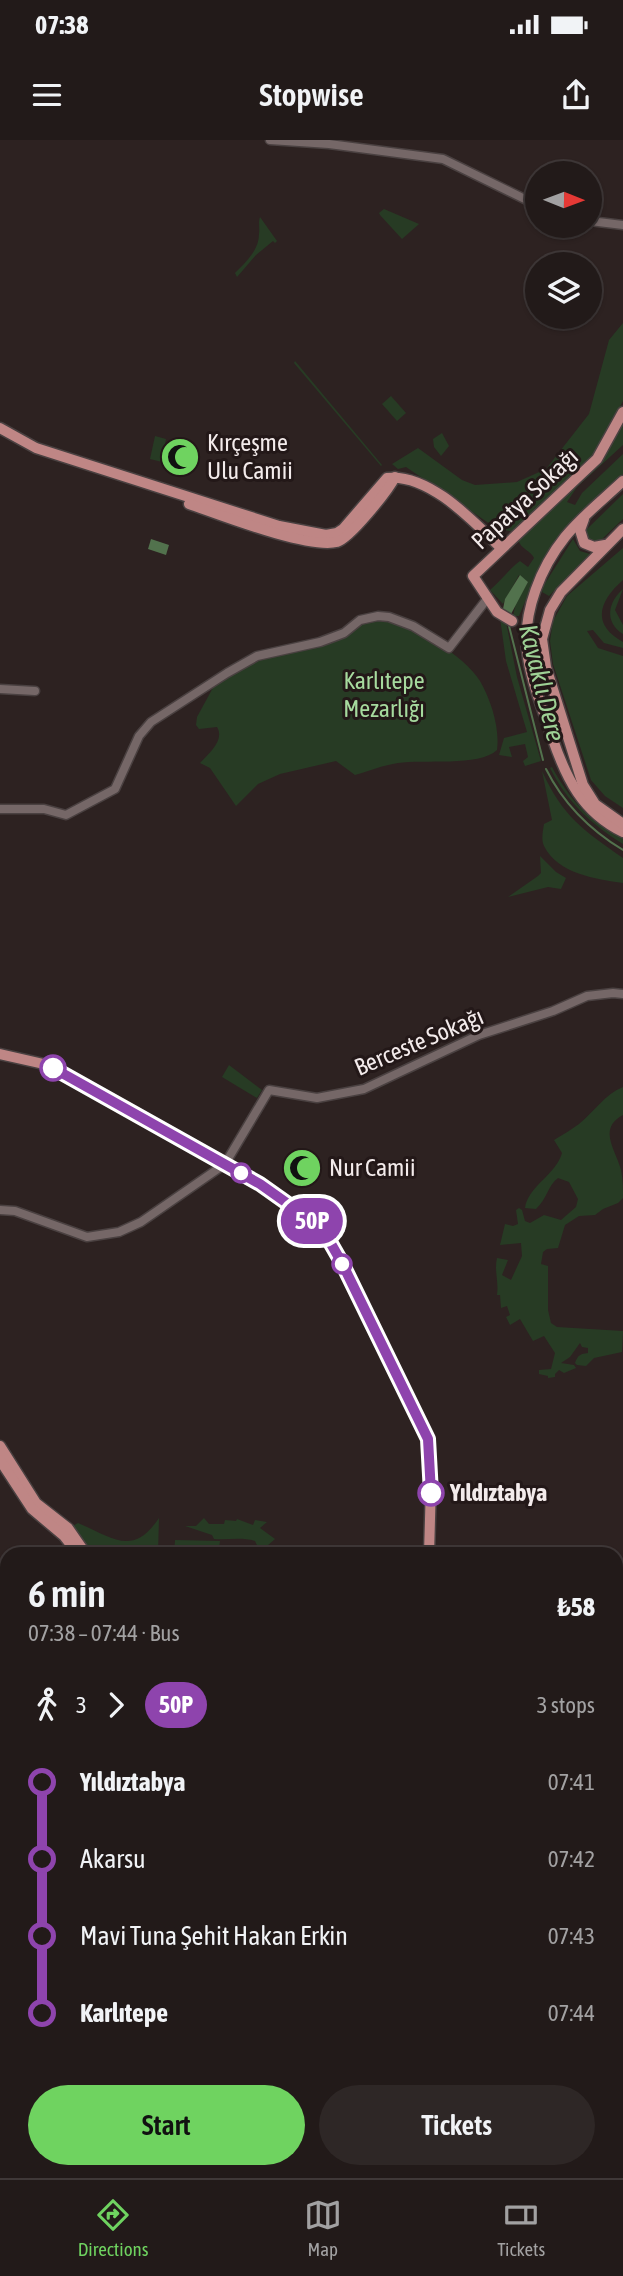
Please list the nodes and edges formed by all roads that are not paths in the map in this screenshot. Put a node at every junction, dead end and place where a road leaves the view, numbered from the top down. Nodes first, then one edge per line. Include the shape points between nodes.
1 (270, 140) edge
2 (525, 199) edge
3 (602, 222) edge
4 (623, 225) edge
5 (623, 412) edge
6 (0, 428) edge
7 (0, 434) edge
8 (58, 458) junction
9 (620, 485) edge
10 (586, 516) junction
11 (623, 529) edge
12 (606, 545) junction
13 (501, 548) junction
14 (487, 599) junction
15 (531, 603) junction
16 (507, 618) junction
17 (530, 664) junction
18 (0, 689) edge
19 (35, 691) dead end
20 (0, 809) edge
21 (623, 824) edge
22 (623, 832) edge
23 (623, 994) edge
24 (0, 1054) edge
25 (225, 1164) junction
26 (0, 1210) edge
27 (0, 1446) edge
28 (0, 1460) edge
29 (73, 1547) edge
30 (81, 1547) edge
31 (429, 1547) edge

1 - 2 street via 443,159
3 - 4 street
5 - 13 main road, Papatya Sokağı via 597,459
6 - 8 main road
7 - 8 main road
8 - 13 main road via 274,533 326,543 342,540 395,477 401,476 442,497
9 - 10 main road
10 - 12 main road via 580,530 584,543
10 - 15 main road via 558,547
11 - 12 main road
12 - 21 main road via 554,603 545,625 543,649 583,785 595,804
13 - 14 main road, Papatya Sokağı via 473,576
14 - 16 main road
14 - 20 street via 449,648 413,625 378,616 360,620 327,639 265,653 151,722 139,736 120,781 108,792 66,815 44,809
15 - 16 main road via 523,618
15 - 17 main road via 526,640
16 - 17 main road via 520,632
17 - 22 main road via 571,784 588,808
18 - 19 street
23 - 25 street, Berceste Sokağı via 587,996 479,1035 364,1090 317,1098 270,1090
24 - 25 main road via 48,1065
25 - 26 street via 141,1222 101,1236 87,1237
25 - 31 main road via 315,1223 342,1263 428,1439
27 - 30 main road via 36,1503 68,1528
28 - 29 main road via 32,1509

